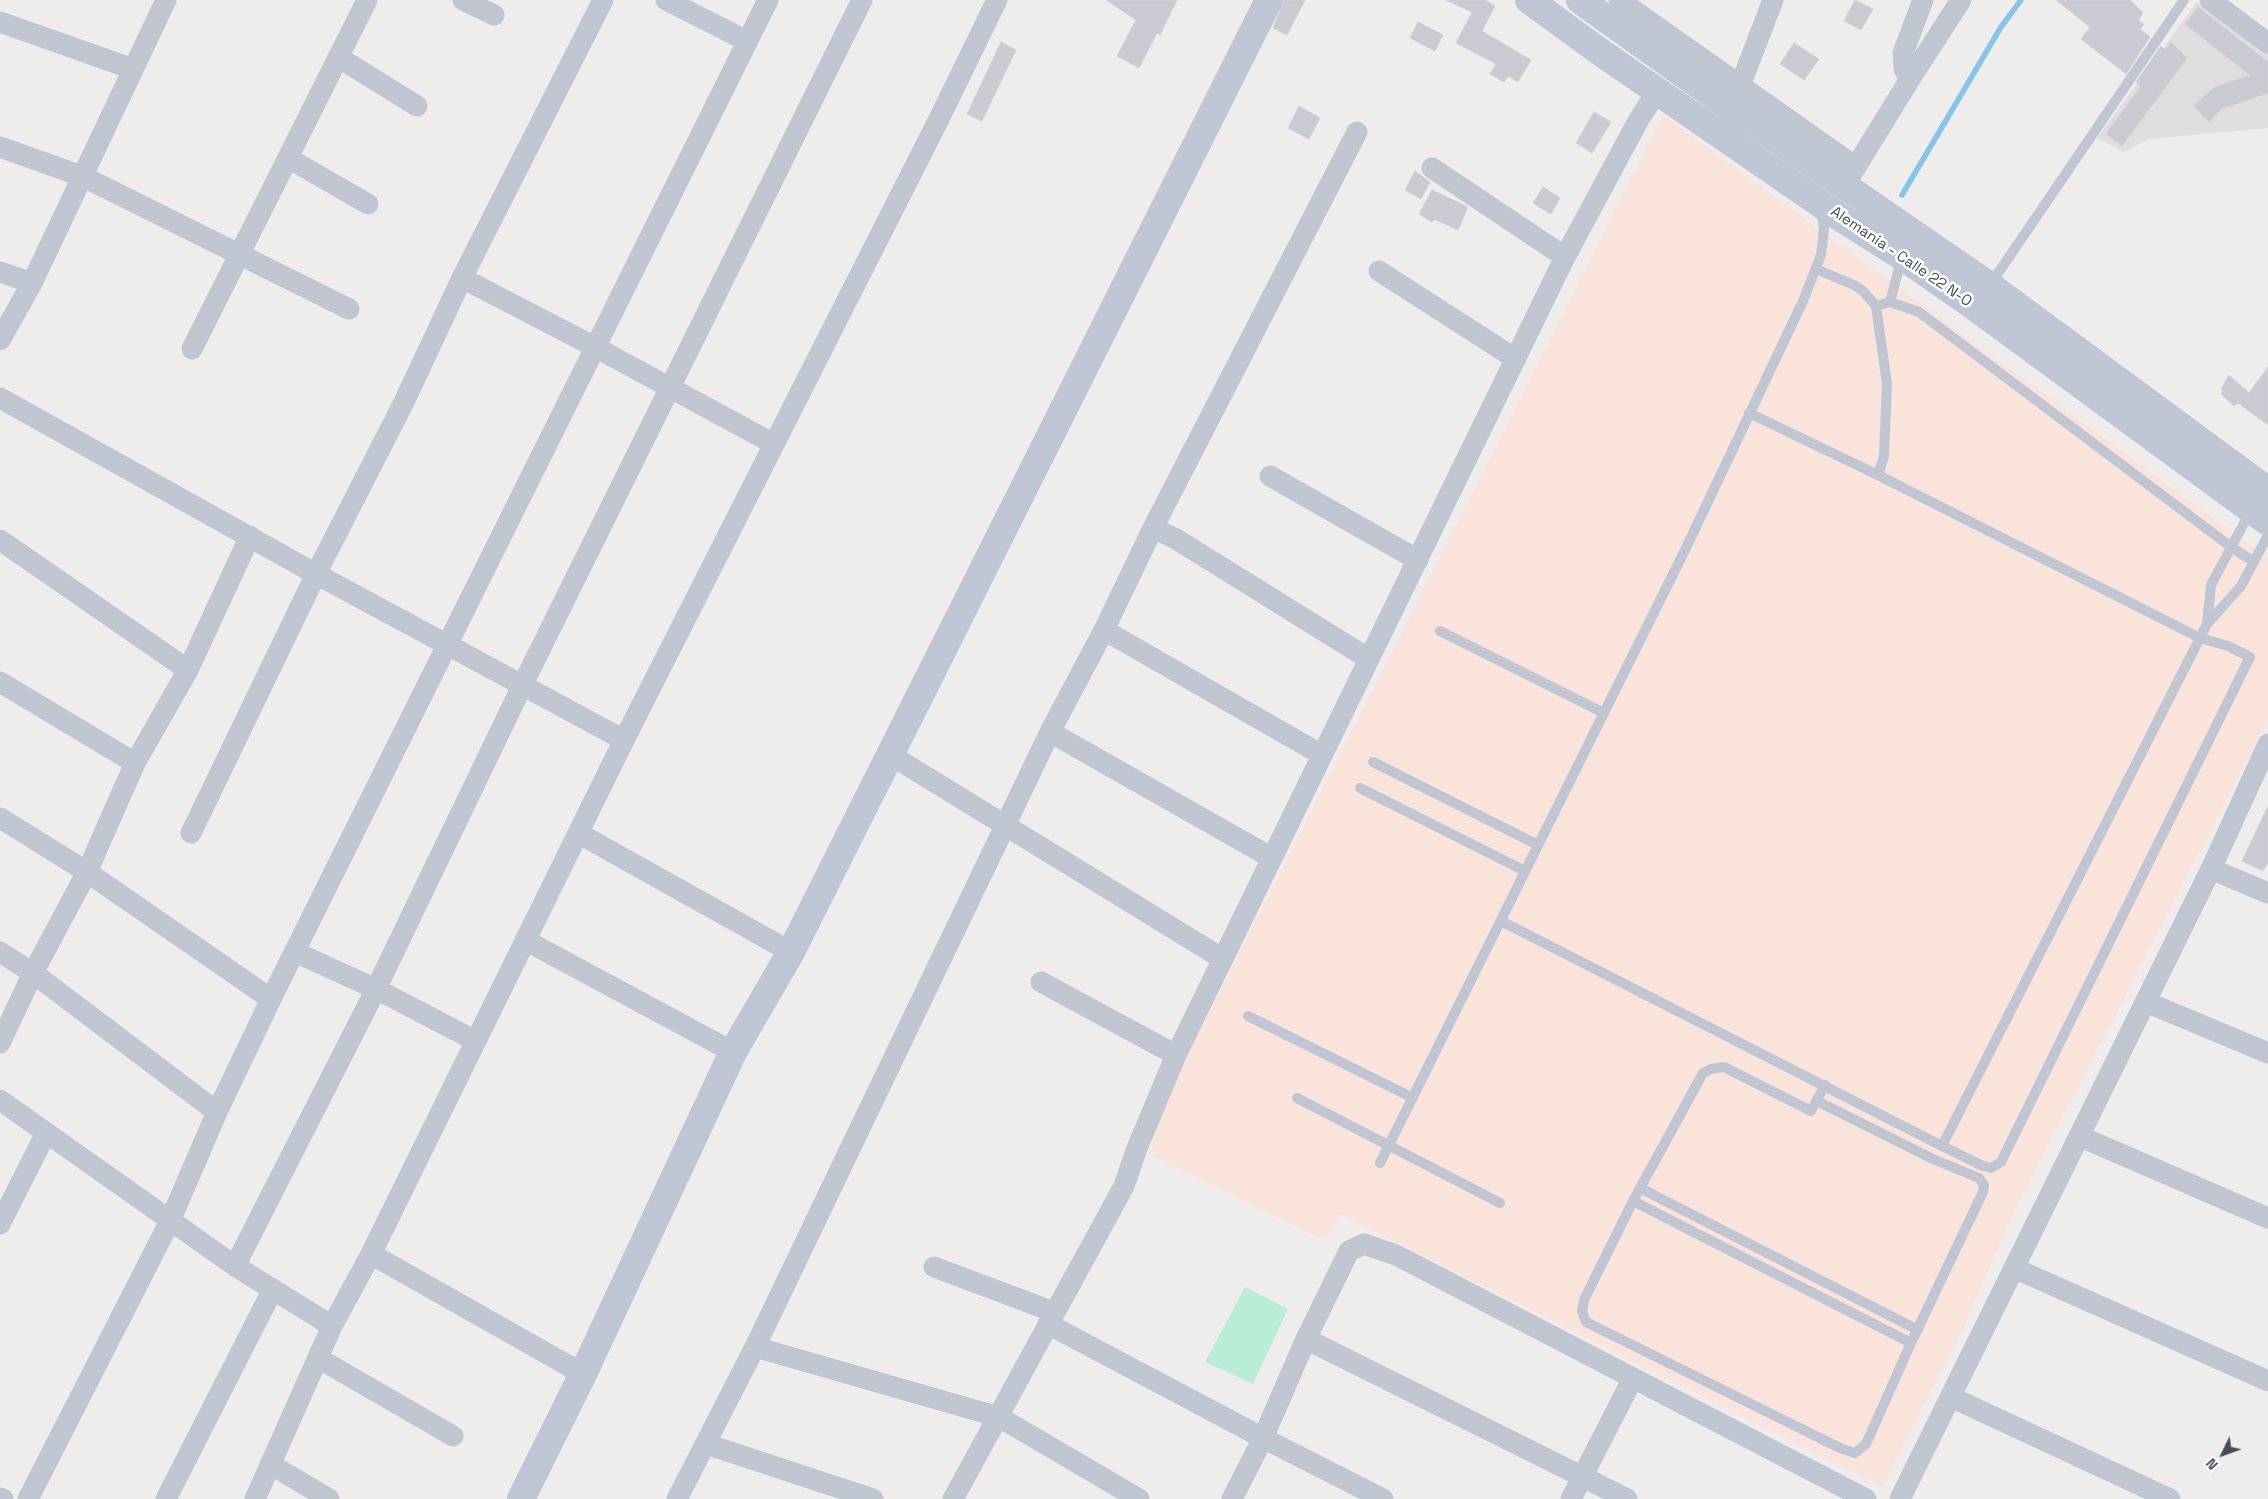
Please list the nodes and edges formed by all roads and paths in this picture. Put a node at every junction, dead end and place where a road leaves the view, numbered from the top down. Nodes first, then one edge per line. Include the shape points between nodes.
1 (166, 0) edge
2 (367, 0) edge
3 (463, 0) edge
4 (603, 0) edge
5 (666, 0) edge
6 (768, 0) edge
7 (862, 0) edge
8 (997, 0) edge
9 (1269, 0) edge
10 (1529, 0) edge
11 (1580, 0) edge
12 (1773, 0) edge
13 (1923, 0) edge
14 (1961, 0) edge
15 (2184, 0) edge
16 (2210, 0) edge
17 (1617, 6) edge
18 (494, 15) dead end
19 (0, 22) edge
20 (747, 41) junction
21 (2268, 43) edge
22 (338, 58) junction
23 (133, 69) junction
24 (1910, 79) junction
25 (1657, 91) junction
26 (1735, 97) junction
27 (417, 106) dead end
28 (1357, 132) dead end
29 (0, 147) edge
30 (288, 158) junction
31 (1432, 168) dead end
32 (1850, 176) junction
33 (84, 177) junction
34 (1820, 202) junction
35 (368, 204) dead end
36 (239, 255) junction
37 (1565, 257) junction
38 (1903, 257) junction
39 (1816, 269) junction
40 (1379, 271) dead end
41 (0, 272) edge
42 (462, 278) junction
43 (32, 283) junction
44 (1990, 286) junction
45 (1890, 302) junction
46 (1876, 306) junction
47 (349, 309) dead end
48 (0, 340) edge
49 (595, 346) junction
50 (192, 349) dead end
51 (1516, 360) junction
52 (670, 387) junction
53 (0, 398) edge
54 (1749, 413) junction
55 (774, 444) junction
56 (1878, 475) junction
57 (1270, 476) dead end
58 (2263, 507) edge
59 (1153, 528) junction
60 (2268, 535) edge
61 (250, 536) junction
62 (0, 540) edge
63 (2232, 547) junction
64 (1418, 560) junction
65 (2254, 562) junction
66 (316, 574) junction
67 (2208, 624) junction
68 (1104, 630) junction
69 (1440, 632) dead end
70 (2200, 638) junction
71 (449, 645) junction
72 (1369, 659) junction
73 (188, 670) junction
74 (0, 682) edge
75 (522, 686) junction
76 (1604, 714) junction
77 (1050, 732) junction
78 (624, 740) junction
79 (2268, 744) edge
80 (889, 754) junction
81 (1322, 755) junction
82 (1374, 762) dead end
83 (135, 763) junction
84 (1360, 788) dead end
85 (0, 818) edge
86 (1005, 824) junction
87 (191, 833) dead end
88 (578, 833) junction
89 (1538, 844) junction
90 (1272, 858) junction
91 (2211, 869) junction
92 (1525, 871) junction
93 (87, 872) junction
94 (2268, 893) edge
95 (1501, 921) junction
96 (526, 940) junction
97 (0, 952) edge
98 (294, 952) junction
99 (790, 952) junction
100 (1223, 958) junction
101 (33, 973) junction
102 (1041, 982) dead end
103 (376, 989) junction
104 (271, 998) junction
105 (2146, 1002) junction
106 (1248, 1016) dead end
107 (476, 1041) junction
108 (0, 1043) edge
109 (733, 1052) junction
110 (2268, 1052) edge
111 (1176, 1055) junction
112 (1824, 1085) junction
113 (1298, 1098) dead end
114 (1413, 1098) junction
115 (0, 1100) edge
116 (1816, 1101) junction
117 (217, 1112) junction
118 (46, 1133) junction
119 (2079, 1136) junction
120 (1388, 1145) junction
121 (1942, 1146) junction
122 (1380, 1163) dead end
123 (1640, 1188) junction
124 (1633, 1201) junction
125 (1500, 1203) dead end
126 (2268, 1218) edge
127 (170, 1221) junction
128 (0, 1224) edge
129 (371, 1254) junction
130 (235, 1266) junction
131 (934, 1267) dead end
132 (2014, 1268) junction
133 (272, 1289) junction
134 (1051, 1318) junction
135 (332, 1326) junction
136 (1918, 1330) junction
137 (1306, 1339) junction
138 (1911, 1343) junction
139 (755, 1348) junction
140 (318, 1358) junction
141 (583, 1374) junction
142 (1633, 1378) junction
143 (2268, 1381) edge
144 (1950, 1397) junction
145 (999, 1416) junction
146 (453, 1436) dead end
147 (1263, 1438) junction
148 (706, 1444) junction
149 (270, 1464) junction
150 (1582, 1477) junction
151 (28, 1499) edge
152 (166, 1499) edge
153 (254, 1499) edge
154 (329, 1499) edge
155 (521, 1499) edge
156 (677, 1499) edge
157 (873, 1499) edge
158 (953, 1499) edge
159 (1139, 1499) edge
160 (1232, 1499) edge
161 (1383, 1499) edge
162 (1571, 1499) edge
163 (1627, 1499) edge
164 (1866, 1499) edge
165 (1900, 1499) edge
166 (2170, 1499) edge

1 - 23 street
2 - 22 street
3 - 18 street
4 - 42 street
5 - 20 street
6 - 20 street
7 - 52 street
8 - 55 street
9 - 80 street
10 - 25 street, Alemania - Calle 22 N-O
11 - 17 street, Alemania - Calle 22 N-O
12 - 26 street
13 - 24 street via 1903,53 1904,69
14 - 24 street
15 - 44 lane
16 - 21 street
17 - 26 street, Alemania - Calle 22 N-O
19 - 23 street
20 - 49 street
22 - 27 street
22 - 30 street
23 - 33 street
24 - 32 street
25 - 34 street, Alemania - Calle 22 N-O
25 - 37 street
26 - 32 street, Alemania - Calle 22 N-O
28 - 59 street
29 - 33 street
30 - 35 street
30 - 36 street
31 - 37 street
32 - 44 street, Alemania - Calle 22 N-O
33 - 36 street
33 - 43 street
34 - 38 street, Alemania - Calle 22 N-O
34 - 39 lane via 1824,242
36 - 47 street
36 - 50 street
37 - 51 street
38 - 45 lane
38 - 58 street, Alemania - Calle 22 N-O
39 - 46 lane via 1856,286
39 - 54 lane
40 - 51 street
41 - 43 street
42 - 49 street
42 - 66 street via 404,402
43 - 48 street
44 - 58 street, Alemania - Calle 22 N-O
45 - 46 lane
45 - 63 lane via 1919,312
46 - 56 lane via 1886,384 1884,456
49 - 52 street
49 - 71 street
51 - 64 street
52 - 55 street
52 - 75 street
53 - 61 street
54 - 56 lane
54 - 76 lane
55 - 78 street
56 - 70 lane
57 - 64 street
58 - 63 lane
59 - 68 street
59 - 72 street via 1176,539
60 - 65 lane
61 - 66 street
61 - 73 street
62 - 73 street
63 - 65 lane
63 - 67 lane via 2211,585
64 - 72 street
65 - 67 lane via 2241,586
66 - 71 street
66 - 87 street
67 - 70 lane
68 - 77 street
68 - 81 street
69 - 76 lane
70 - 121 lane
70 - 121 lane via 2250,657 2001,1162 1991,1168 1983,1166
71 - 75 street
71 - 98 street
72 - 81 street
73 - 83 street
74 - 83 street
75 - 78 street
75 - 103 street
76 - 89 lane
77 - 86 street
77 - 90 street
78 - 88 street
79 - 91 street
80 - 86 street
80 - 99 street
81 - 90 street
82 - 89 lane
83 - 93 street
84 - 92 lane
85 - 93 street
86 - 100 street
86 - 139 street
88 - 96 street
88 - 99 street
89 - 92 lane
90 - 100 street
91 - 94 street
91 - 105 street
92 - 95 lane
93 - 101 street
93 - 104 street
95 - 112 lane
95 - 114 lane
96 - 107 street
96 - 109 street
97 - 101 street
98 - 103 street
98 - 104 street
99 - 109 street
100 - 111 street
101 - 108 street
101 - 117 street
102 - 111 street
103 - 107 street
103 - 130 street
104 - 117 street
105 - 110 street
105 - 119 street
106 - 114 lane
107 - 129 street
109 - 141 street
111 - 134 street via 1124,1186
112 - 116 lane
112 - 121 lane
113 - 120 lane
114 - 120 lane
115 - 118 street
116 - 123 lane via 1811,1112 1724,1067 1711,1068 1702,1073
116 - 136 lane via 1933,1159 1980,1178 1984,1185
117 - 127 street
118 - 127 street
118 - 128 street
119 - 126 street
119 - 132 street
120 - 122 lane
120 - 125 lane
123 - 124 lane
123 - 136 lane
124 - 138 lane
124 - 138 lane via 1584,1300 1582,1311 1586,1322 1855,1453 1866,1444
127 - 130 street
127 - 151 street
129 - 135 street
129 - 141 street
130 - 133 street
131 - 134 street
132 - 143 street
132 - 144 street
133 - 135 street
133 - 152 street
134 - 145 street
134 - 147 street
135 - 140 street
136 - 138 lane
137 - 142 street via 1349,1252 1364,1244 1396,1255
137 - 147 street
137 - 150 street
139 - 145 street
139 - 148 street
140 - 146 street
140 - 149 street
141 - 155 street
142 - 150 street
142 - 164 street
144 - 165 street
144 - 166 street
145 - 158 street
145 - 159 street
147 - 160 street
147 - 161 street
148 - 156 street
148 - 157 street
149 - 153 street
149 - 154 street
150 - 162 street
150 - 163 street

